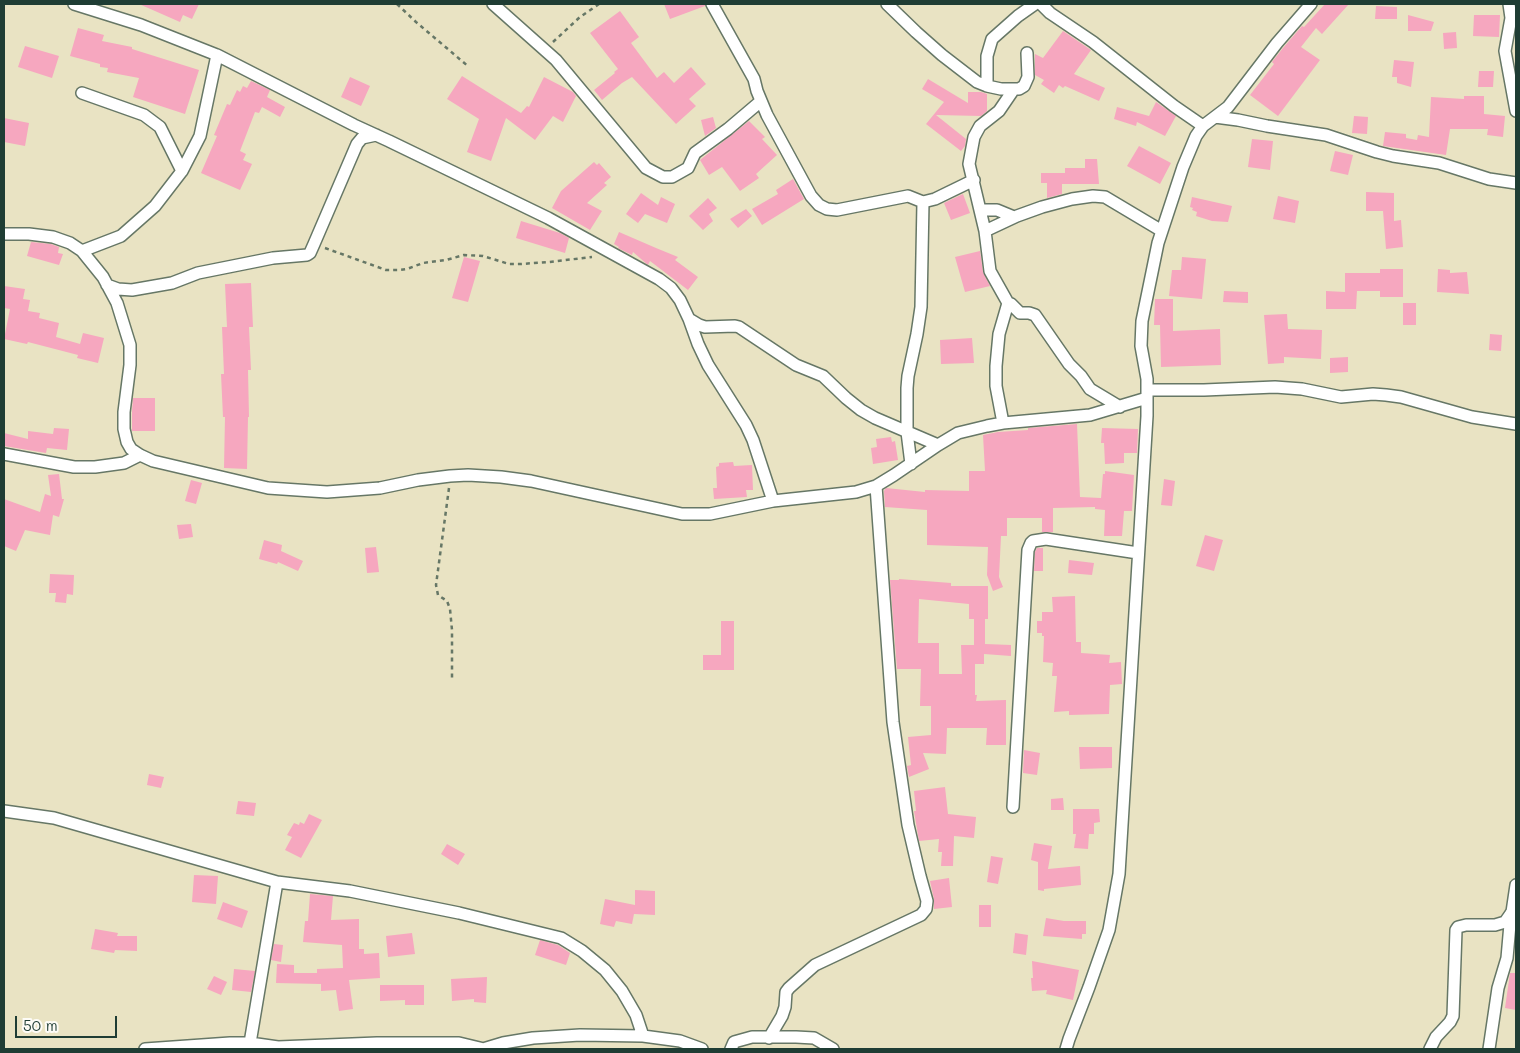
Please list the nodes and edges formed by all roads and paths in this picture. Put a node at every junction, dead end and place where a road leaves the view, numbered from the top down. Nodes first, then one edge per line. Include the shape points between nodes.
1 (397, 4) edge
2 (494, 4) edge
3 (599, 4) edge
4 (712, 4) edge
5 (887, 4) edge
6 (1035, 4) edge
7 (1041, 4) edge
8 (1312, 4) edge
9 (1509, 4) edge
10 (81, 5) edge
11 (544, 50) junction
12 (1027, 53) dead end
13 (217, 55) junction
14 (469, 67) dead end
15 (988, 86) junction
16 (1014, 89) junction
17 (82, 93) dead end
18 (761, 101) junction
19 (1516, 111) edge
20 (1215, 117) junction
21 (1203, 126) junction
22 (376, 135) junction
23 (182, 171) junction
24 (974, 180) junction
25 (1516, 183) edge
26 (924, 202) junction
27 (980, 210) junction
28 (1014, 217) junction
29 (985, 231) junction
30 (1162, 231) junction
31 (4, 234) edge
32 (314, 244) junction
33 (82, 251) junction
34 (615, 254) junction
35 (107, 285) junction
36 (1008, 303) junction
37 (689, 319) junction
38 (1146, 394) junction
39 (1120, 407) junction
40 (1003, 423) junction
41 (1516, 424) edge
42 (907, 432) junction
43 (938, 445) junction
44 (4, 454) edge
45 (140, 455) junction
46 (911, 464) junction
47 (450, 476) junction
48 (876, 486) junction
49 (773, 501) junction
50 (1138, 553) junction
51 (452, 678) dead end
52 (1013, 807) dead end
53 (4, 811) edge
54 (277, 882) junction
55 (1516, 885) edge
56 (1512, 912) junction
57 (642, 1036) junction
58 (769, 1038) junction
59 (250, 1043) junction
60 (229, 1046) edge
61 (145, 1049) edge
62 (484, 1049) edge
63 (702, 1049) edge
64 (731, 1049) edge
65 (833, 1049) edge
66 (1066, 1049) edge
67 (1430, 1049) edge
68 (1489, 1049) edge

1 - 14 path
2 - 11 street
3 - 11 path
4 - 18 street via 754,78
5 - 15 street via 942,55 977,82
6 - 15 street via 992,39 988,56
7 - 21 street
8 - 20 street via 1276,43 1228,107
9 - 19 street via 1511,18 1506,51
10 - 13 street
11 - 18 street via 556,60 646,168 663,177 672,177 688,168 696,153
12 - 16 street via 1028,77 1024,86
13 - 22 street
13 - 23 street via 200,136
15 - 16 street
16 - 24 street via 974,137 970,164
17 - 23 street via 144,115 160,127
18 - 26 street via 818,206 837,210 908,196
20 - 21 street
20 - 25 street via 1326,135 1393,156 1439,163 1489,179
21 - 30 street via 1196,136
22 - 32 street via 362,138 357,144
22 - 34 street
23 - 33 street via 155,206 121,236
24 - 26 street
24 - 27 street
26 - 42 street via 921,307 908,376
27 - 28 street via 997,210
27 - 29 street
28 - 29 street
28 - 30 street via 1072,199 1105,197
29 - 36 street via 990,271
30 - 38 street via 1142,321
31 - 33 street via 53,237
32 - 34 path via 386,270 407,269 464,255 521,264
32 - 35 street via 310,253 304,256 273,258 198,273 172,283 126,290
33 - 35 street
34 - 37 street via 660,278 680,300
35 - 45 street via 117,303 130,345 124,429 127,442
36 - 39 street via 1020,313 1035,315 1090,388
36 - 40 street via 998,334 996,366
37 - 42 street via 705,326 739,327 796,365 823,376 861,410
37 - 49 street via 708,365 753,440
38 - 39 street
38 - 41 street via 1275,387 1341,397 1386,395 1472,417
38 - 50 street
39 - 40 street via 1090,415
40 - 43 street via 958,433
42 - 43 street
42 - 46 street
43 - 46 street
44 - 45 street via 95,468 124,463
45 - 47 street via 152,461 268,488 327,492 380,488
46 - 48 street
47 - 49 street via 501,477 682,514 710,514
47 - 51 path via 436,585 438,595 447,601 450,609
48 - 49 street via 856,492
48 - 58 street via 893,722 908,825 927,901 926,909 921,915 815,965 788,988 782,1016
50 - 52 street via 1046,539 1030,543
50 - 66 street via 1119,874 1109,930
53 - 54 street via 54,818
54 - 57 street via 359,893 562,938 605,970 622,990 636,1015
54 - 59 street
55 - 56 street
56 - 67 street via 1506,922 1500,924 1466,925 1456,930 1453,1016
56 - 68 street via 1507,958 1498,988
57 - 62 street via 554,1036
57 - 63 street via 680,1041
58 - 64 street via 738,1040
58 - 65 street via 814,1038
59 - 60 street
59 - 62 street via 278,1047 459,1043
60 - 61 street

